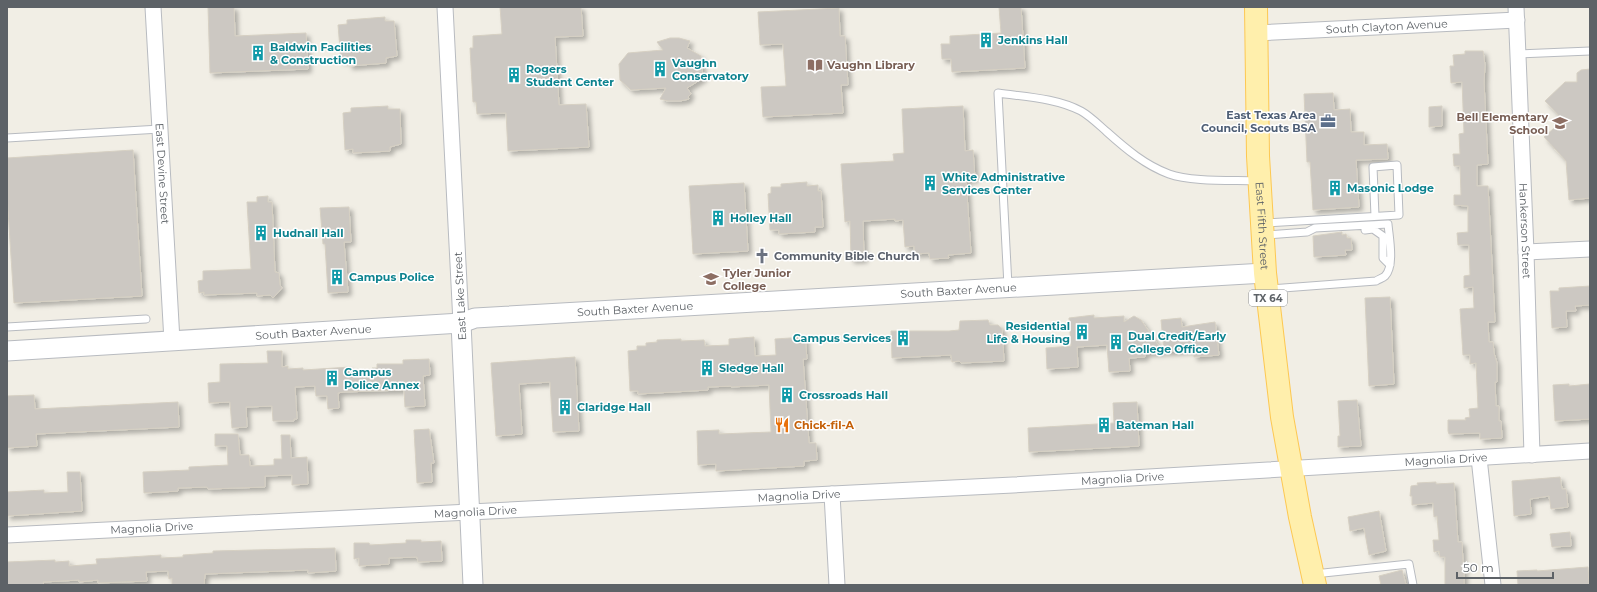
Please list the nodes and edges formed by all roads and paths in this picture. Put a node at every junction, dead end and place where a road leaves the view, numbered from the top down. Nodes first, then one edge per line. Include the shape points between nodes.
1 (153, 7) edge
2 (445, 7) edge
3 (1256, 7) edge
4 (1517, 14) edge
5 (1256, 33) junction
6 (1590, 51) edge
7 (1518, 54) junction
8 (160, 129) junction
9 (7, 138) edge
10 (1259, 181) junction
11 (1375, 216) junction
12 (1263, 229) junction
13 (1307, 232) junction
14 (1590, 249) edge
15 (1526, 252) junction
16 (1390, 265) junction
17 (1266, 282) junction
18 (1008, 288) junction
19 (146, 318) dead end
20 (461, 323) junction
21 (7, 327) edge
22 (172, 341) junction
23 (7, 351) edge
24 (1590, 451) edge
25 (1532, 455) junction
26 (1480, 458) junction
27 (1291, 469) junction
28 (832, 494) junction
29 (469, 512) junction
30 (7, 535) edge
31 (1314, 580) edge
32 (473, 585) edge
33 (837, 585) edge
34 (1413, 585) edge
35 (1493, 585) edge

1 - 8 street, East Devine Street
2 - 20 street, East Lake Street
3 - 5 main road, East Fifth Street / TX 64
4 - 5 street, South Clayton Avenue
4 - 7 street, Hankerson Street
5 - 10 main road, East Fifth Street / TX 64
6 - 7 lane
7 - 15 street, Hankerson Street
8 - 9 lane
8 - 22 street, East Devine Street
10 - 12 main road, East Fifth Street / TX 64
10 - 18 lane via 1171,175 1136,157 1081,111 1042,99 998,93
11 - 11 lane via 1399,215 1397,165 1373,167
11 - 12 lane
12 - 13 lane
12 - 17 main road, East Fifth Street / TX 64
13 - 16 lane via 1374,229 1383,236 1384,258
13 - 16 lane via 1315,228 1388,224
14 - 15 street
15 - 25 street, Hankerson Street
16 - 17 lane via 1386,275 1376,281
17 - 18 street, South Baxter Avenue
17 - 27 main road, East Fifth Street / TX 64
18 - 20 street, South Baxter Avenue via 475,318
19 - 21 lane
20 - 22 street, South Baxter Avenue
20 - 29 street, East Lake Street
22 - 23 street, South Baxter Avenue
24 - 25 street, Magnolia Drive
25 - 26 street, Magnolia Drive
26 - 27 street, Magnolia Drive
26 - 35 street
27 - 28 street, Magnolia Drive
27 - 31 main road, East Fifth Street / TX 64
28 - 29 street, Magnolia Drive
28 - 33 street
29 - 30 street, Magnolia Drive
29 - 32 street, East Lake Street
31 - 34 lane via 1408,564

